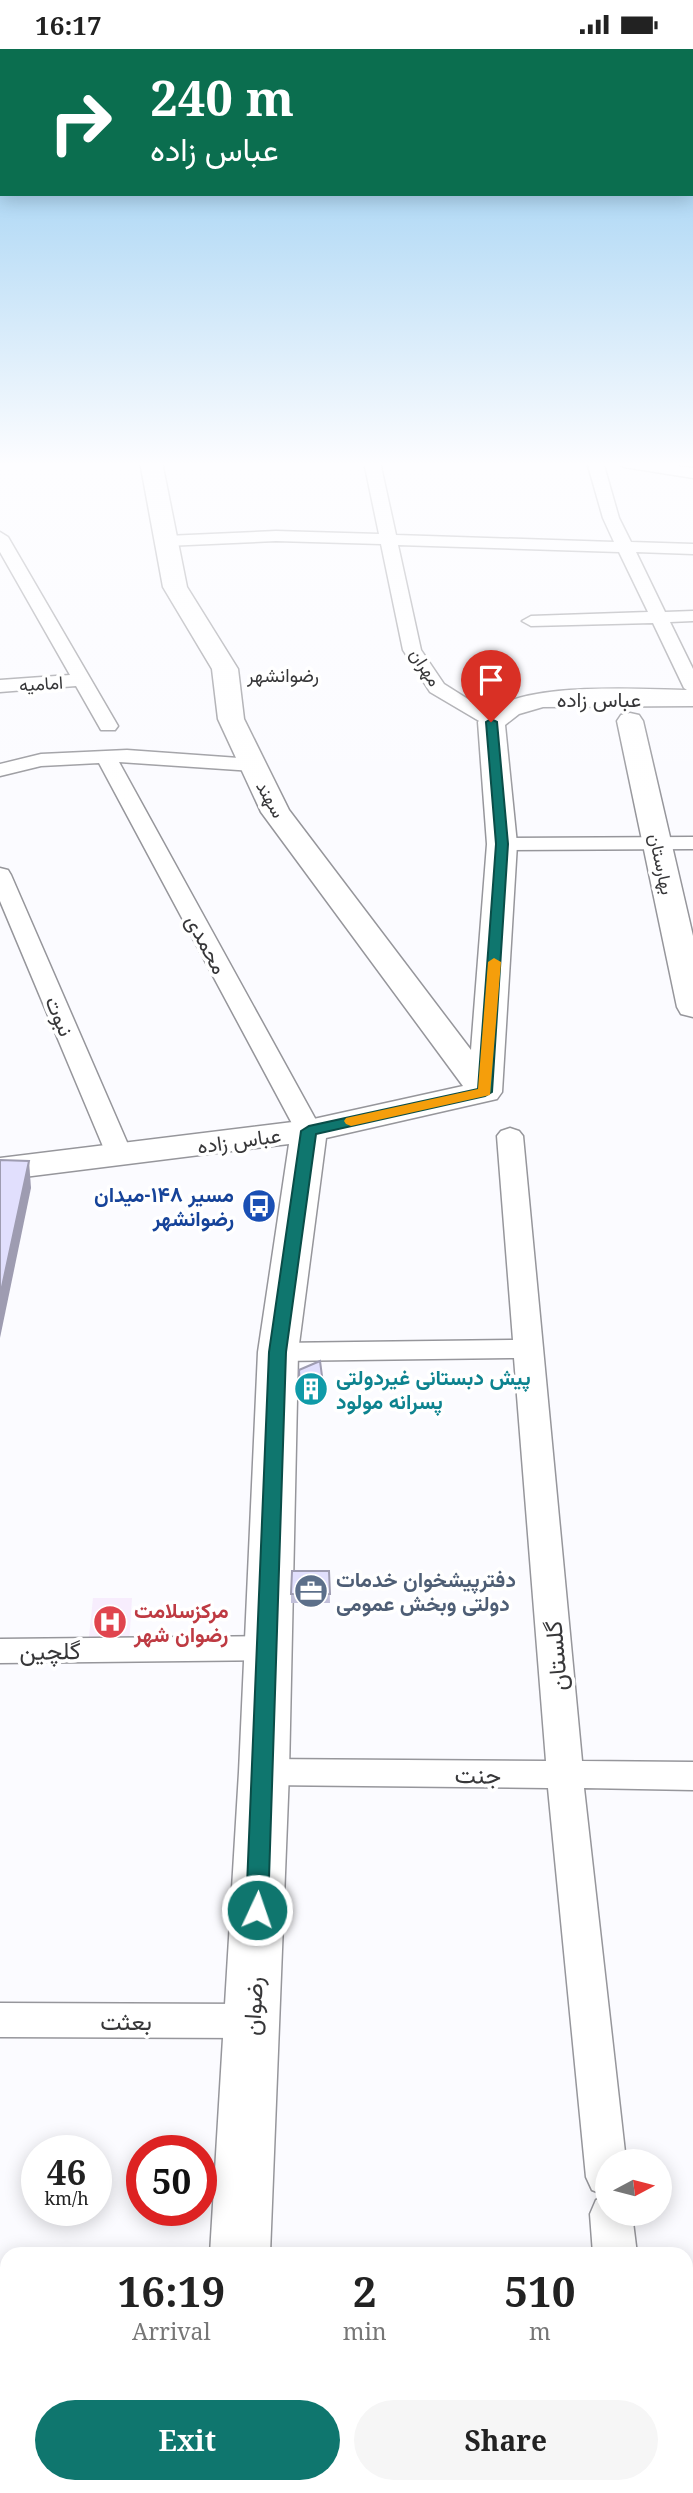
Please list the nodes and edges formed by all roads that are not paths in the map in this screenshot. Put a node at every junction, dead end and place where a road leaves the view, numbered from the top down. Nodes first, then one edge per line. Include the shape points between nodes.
1 (23, 576) edge
2 (172, 576) edge
3 (396, 576) edge
4 (639, 576) edge
5 (693, 616) edge
6 (658, 617) junction
7 (531, 621) dead end
8 (83, 680) junction
9 (0, 686) edge
10 (693, 688) edge
11 (693, 698) edge
12 (630, 721) dead end
13 (491, 722) junction
14 (108, 726) dead end
15 (106, 757) junction
16 (253, 765) junction
17 (0, 770) edge
18 (658, 843) junction
19 (693, 843) edge
20 (502, 844) junction
21 (0, 875) edge
22 (693, 1007) edge
23 (485, 1092) junction
24 (309, 1131) junction
25 (510, 1136) dead end
26 (120, 1156) junction
27 (0, 1169) edge
28 (530, 1349) junction
29 (278, 1352) junction
30 (268, 1648) junction
31 (0, 1651) edge
32 (264, 1772) junction
33 (565, 1775) junction
34 (693, 1776) edge
35 (0, 2020) edge
36 (251, 2021) junction
37 (604, 2149) edge
38 (612, 2226) edge
39 (240, 2247) edge
40 (614, 2247) edge

1 - 8 street
2 - 16 main road, سهند via 174,587 225,669 231,719
3 - 13 street, مهران via 412,650 437,688
4 - 6 street
5 - 6 street
6 - 7 street
6 - 10 street
8 - 9 street, امامیه
8 - 14 street
11 - 13 main road, عباس زاده via 542,699 510,708
12 - 18 main road, بهارستان
13 - 20 main road
15 - 16 street
15 - 17 street via 40,760
15 - 24 street, محمدی
16 - 23 main road, سهند via 275,812
18 - 19 street
18 - 20 street
18 - 22 main road, بهارستان
20 - 23 main road
21 - 26 street, نبوت
23 - 24 main road, عباس زاده
24 - 26 main road, عباس زاده
24 - 29 main road, رضوان
25 - 28 street, گلستان
26 - 27 main road, عباس زاده
28 - 29 street
28 - 33 street, گلستان
29 - 30 main road, رضوان
30 - 31 street, گلچین
30 - 32 main road, رضوان
32 - 33 street, جنت
32 - 36 main road, رضوان
33 - 34 street, جنت
33 - 37 street, گلستان
35 - 36 street, بعثت
36 - 39 main road, رضوان
38 - 40 street

